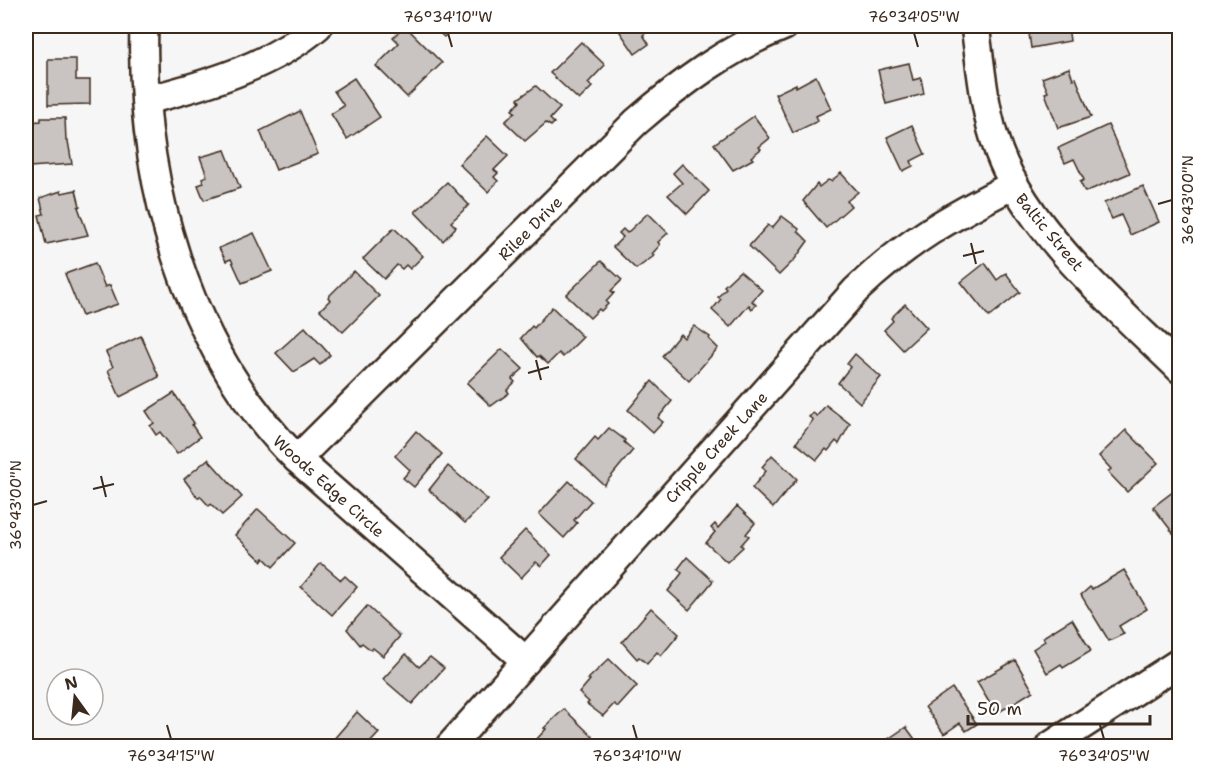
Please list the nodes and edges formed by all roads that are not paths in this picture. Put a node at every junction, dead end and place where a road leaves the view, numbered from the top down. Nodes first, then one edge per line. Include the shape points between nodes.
1 (144, 26) edge
2 (318, 26) edge
3 (784, 26) edge
4 (975, 26) edge
5 (147, 100) junction
6 (1013, 185) junction
7 (1179, 369) edge
8 (297, 459) junction
9 (526, 661) junction
10 (1179, 663) edge
11 (450, 747) edge
12 (1050, 747) edge

1 - 5 street, Woods Edge Circle
2 - 5 street via 244,68 196,87
3 - 8 street, Rilee Drive via 719,58 636,122
4 - 6 street, Baltic Street via 991,122
5 - 8 street, Woods Edge Circle via 158,190 172,244 195,306 247,402 270,433
6 - 7 street, Baltic Street via 1040,224
6 - 9 street, Cripple Creek Lane via 928,231 886,261 856,290
8 - 9 street, Woods Edge Circle
9 - 11 street, Cripple Creek Lane
10 - 12 street

